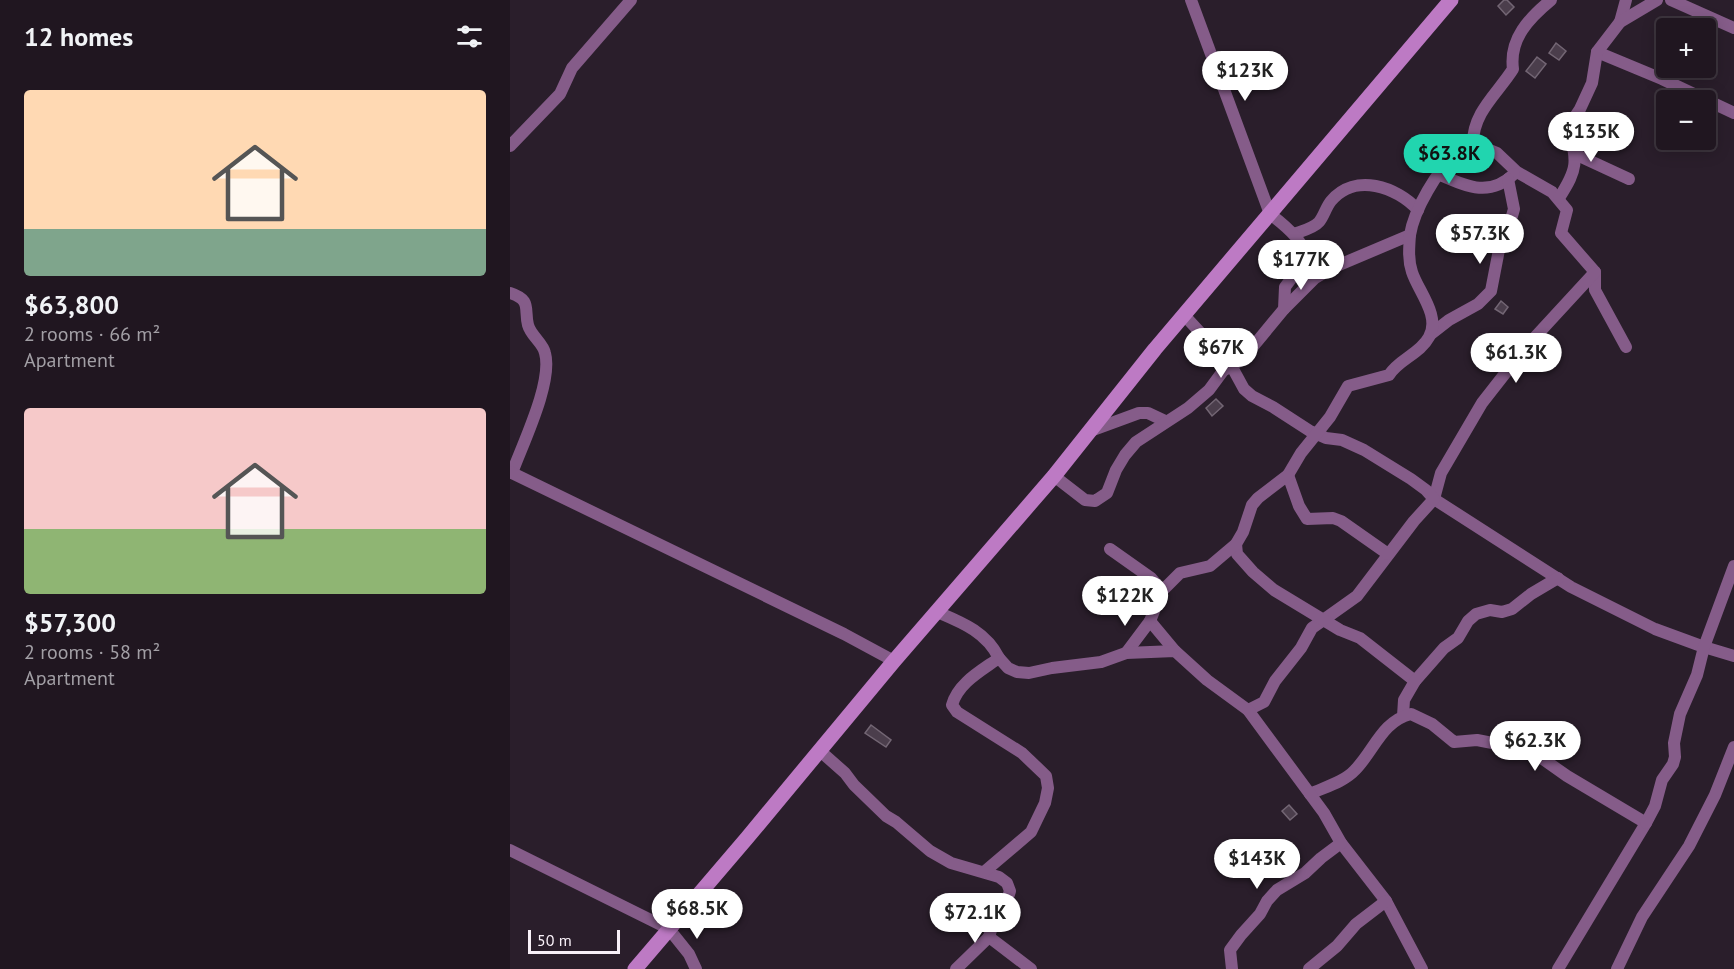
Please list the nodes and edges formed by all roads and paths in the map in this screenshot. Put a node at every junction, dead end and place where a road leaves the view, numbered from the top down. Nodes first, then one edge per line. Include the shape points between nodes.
1 (631, 0) edge
2 (1191, 0) edge
3 (1551, 0) edge
4 (1626, 0) edge
5 (1657, 0) edge
6 (1671, 0) edge
7 (1447, 3) edge
8 (1620, 22) junction
9 (1734, 28) edge
10 (1597, 52) junction
11 (1734, 113) edge
12 (1473, 142) junction
13 (510, 146) edge
14 (1575, 154) junction
15 (1438, 174) junction
16 (1512, 176) junction
17 (1629, 179) dead end
18 (1559, 198) junction
19 (1418, 210) junction
20 (1270, 214) junction
21 (1294, 234) junction
22 (1410, 235) junction
23 (1595, 272) junction
24 (510, 293) edge
25 (1284, 309) junction
26 (1184, 315) junction
27 (1431, 334) junction
28 (1626, 347) dead end
29 (1232, 367) junction
30 (1165, 421) junction
31 (1088, 431) junction
32 (1317, 434) junction
33 (511, 472) edge
34 (1288, 475) junction
35 (1054, 476) junction
36 (1434, 499) junction
37 (1236, 544) junction
38 (1110, 549) dead end
39 (1388, 554) junction
40 (1734, 567) edge
41 (1558, 578) junction
42 (1162, 591) junction
43 (937, 612) junction
44 (1324, 619) junction
45 (1150, 621) junction
46 (1704, 647) junction
47 (1175, 651) junction
48 (1126, 653) junction
49 (1734, 656) edge
50 (999, 658) junction
51 (894, 661) junction
52 (1415, 681) junction
53 (1248, 710) junction
54 (1403, 716) junction
55 (1734, 747) edge
56 (819, 750) junction
57 (1310, 794) junction
58 (1646, 823) junction
59 (1341, 843) junction
60 (510, 850) edge
61 (984, 872) junction
62 (1386, 901) junction
63 (669, 929) junction
64 (989, 937) junction
65 (635, 969) edge
66 (696, 969) edge
67 (957, 969) edge
68 (1031, 969) edge
69 (1232, 969) edge
70 (1308, 969) edge
71 (1422, 969) edge
72 (1558, 969) edge
73 (1617, 969) edge

1 - 13 street via 572,68 560,94
2 - 20 street
3 - 12 street via 1536,12 1515,42 1513,69 1482,110
4 - 8 street
5 - 8 street
6 - 9 street
7 - 20 main road
8 - 10 street
10 - 11 street
10 - 14 street via 1592,83 1568,127
12 - 15 street via 1457,152
12 - 16 street via 1497,153
14 - 17 street
14 - 18 street via 1571,178
15 - 16 street via 1481,189 1495,188
15 - 19 street
16 - 18 street
16 - 27 street via 1514,209 1503,229 1491,291
18 - 23 street via 1568,210 1562,233
19 - 21 street via 1390,189 1377,185 1353,187 1330,201 1319,222
19 - 22 street
20 - 21 street
20 - 26 main road
21 - 25 street via 1306,259 1285,287
22 - 25 street via 1332,268 1315,278
22 - 27 street via 1412,274 1428,308
23 - 28 street via 1596,290
23 - 36 street via 1525,348 1482,403 1441,473
24 - 33 street via 521,297 528,308 528,325 545,351 546,373 544,389
25 - 29 street
26 - 29 street
26 - 31 main road
27 - 32 street via 1389,375 1348,386
29 - 30 street via 1223,371 1188,408
29 - 32 street via 1252,396
30 - 31 street via 1138,413
30 - 35 street via 1136,442 1116,470 1107,493 1095,501 1085,500
31 - 35 main road
32 - 34 street
32 - 36 street via 1364,450 1411,479
33 - 51 street
34 - 37 street via 1252,505
34 - 39 street via 1307,519 1341,521
35 - 43 main road
36 - 39 street
36 - 41 street
37 - 42 street via 1210,566 1180,573
37 - 44 street via 1238,554 1253,572 1286,598
38 - 42 street
39 - 44 street via 1357,596
40 - 46 street
41 - 46 street via 1655,629
41 - 52 street via 1512,609 1476,614
42 - 45 street
43 - 50 street via 983,635
43 - 51 main road
44 - 52 street via 1360,638
44 - 53 street via 1312,628 1264,702
45 - 47 street
45 - 48 street
46 - 49 street
46 - 58 street via 1680,714 1673,764 1662,780
47 - 48 street
47 - 53 street
48 - 50 street via 1101,662 1029,673 1008,668
50 - 61 street via 955,694 952,705 1022,753 1046,776 1048,788 1030,832
51 - 56 main road
52 - 54 street via 1404,700
53 - 57 street
54 - 57 street via 1384,732 1348,776
54 - 58 street via 1422,718 1454,742 1477,740 1523,749
55 - 73 street via 1689,846 1642,917
56 - 61 street via 886,816 930,851 951,863
56 - 63 main road
57 - 59 street
58 - 72 street
59 - 62 street
59 - 69 street via 1267,901 1230,950
60 - 63 street
61 - 64 street via 999,877 1010,891
62 - 70 street
62 - 71 street
63 - 65 main road
63 - 66 street
64 - 67 street
64 - 68 street

